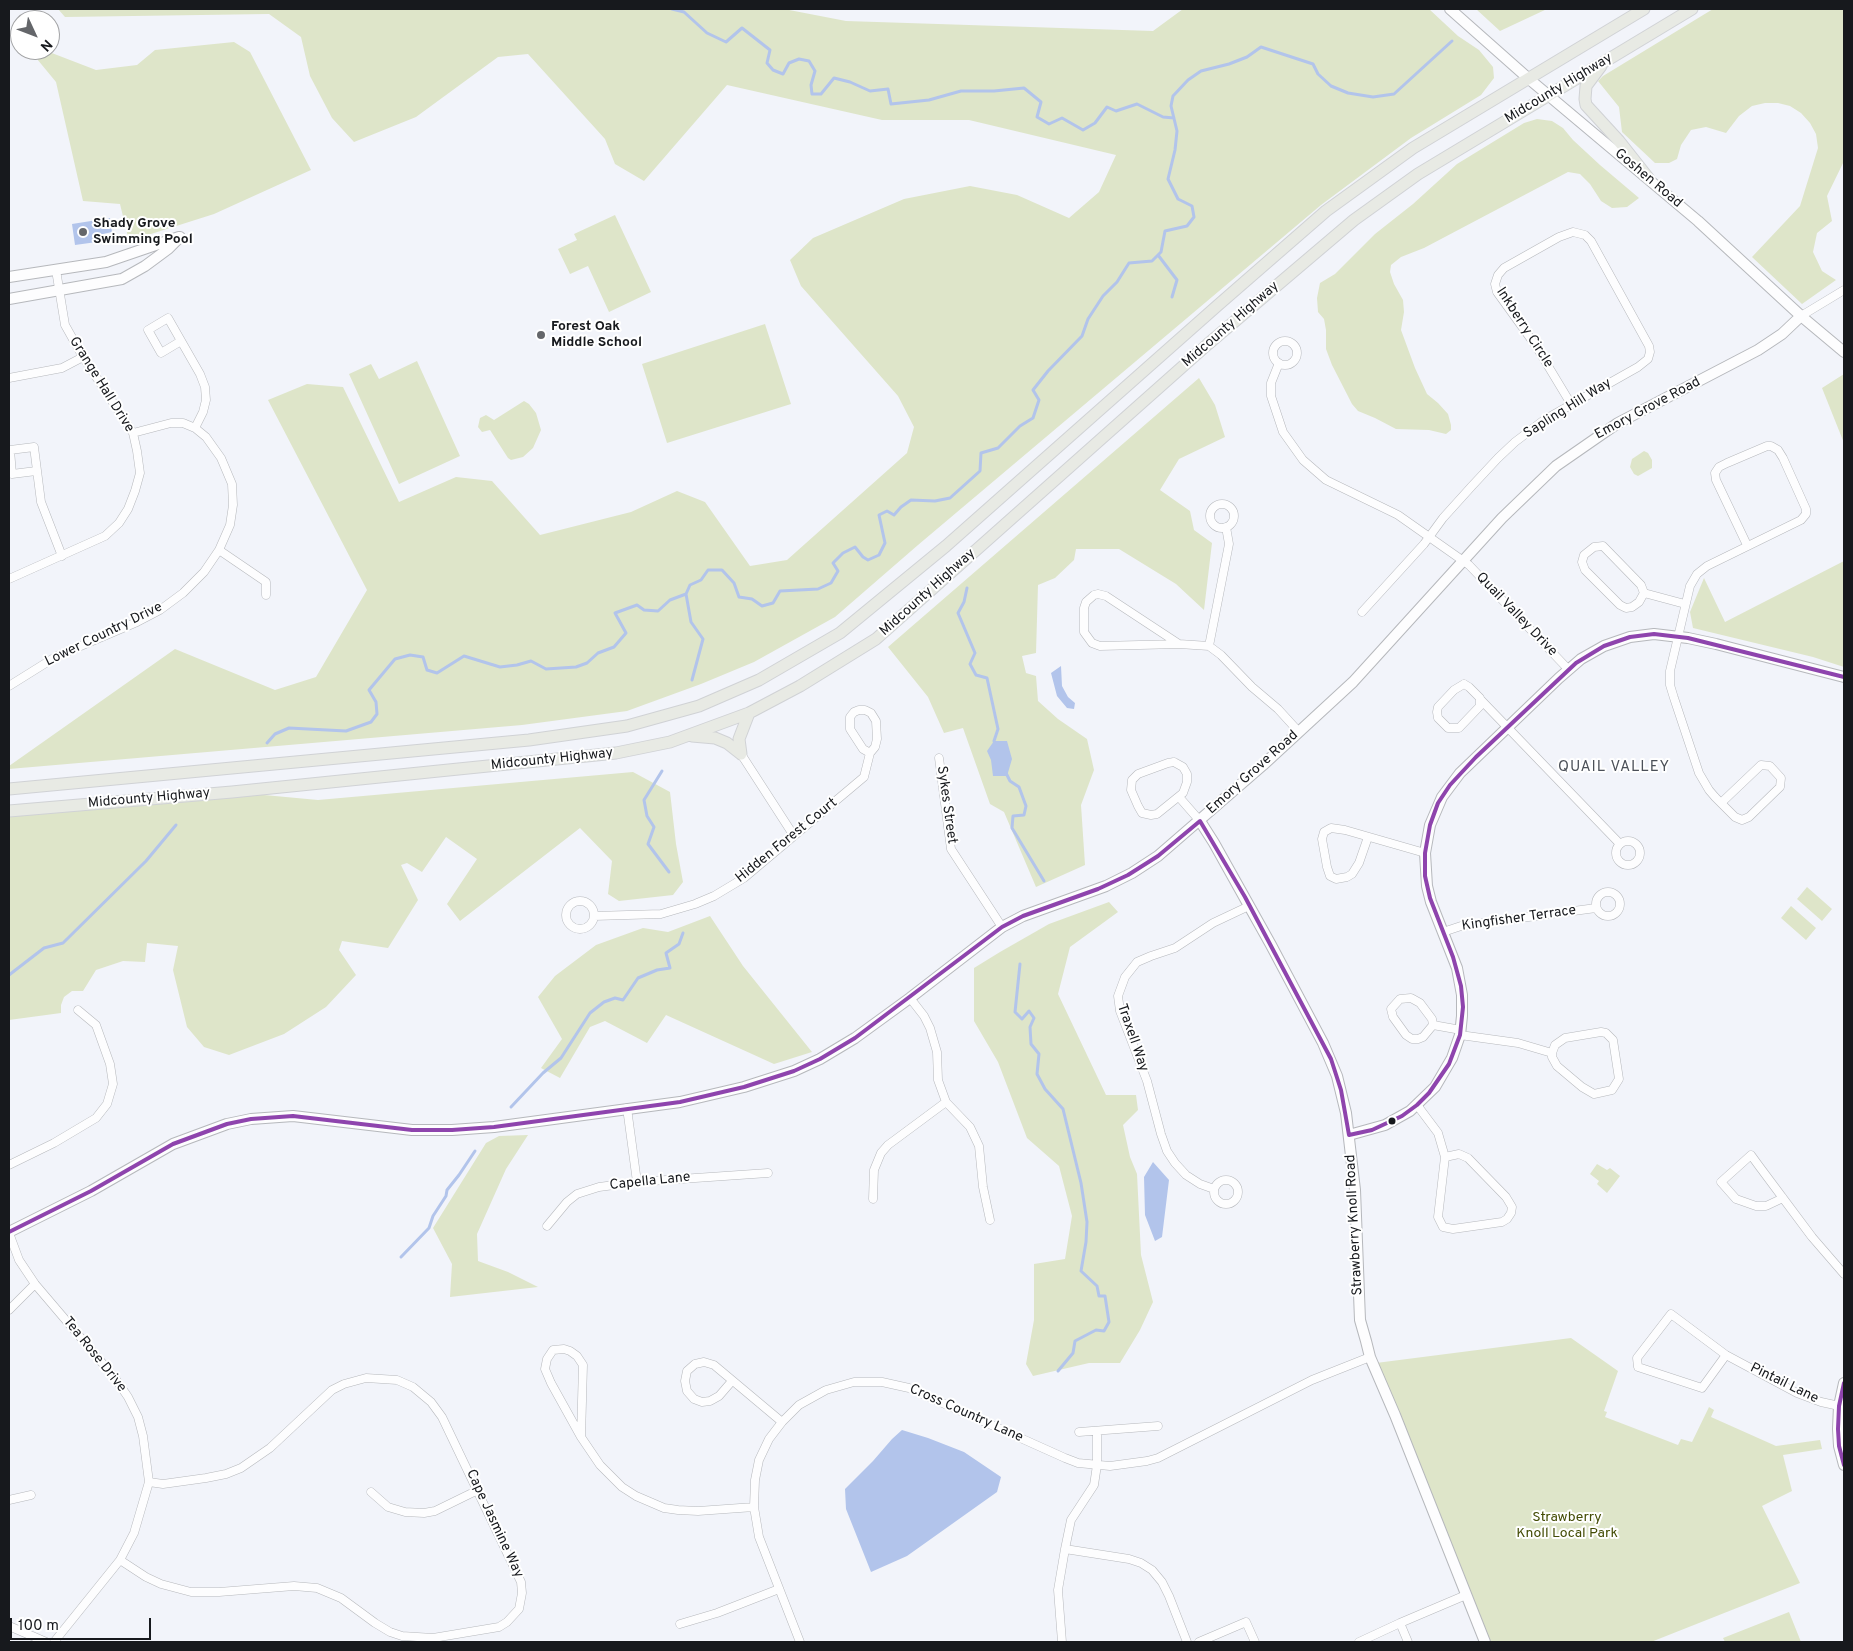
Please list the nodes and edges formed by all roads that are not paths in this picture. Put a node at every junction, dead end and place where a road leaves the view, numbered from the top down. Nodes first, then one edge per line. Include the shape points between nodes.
1 (1450, 9) edge
2 (1644, 9) edge
3 (1692, 9) edge
4 (1604, 62) junction
5 (1528, 79) junction
6 (1548, 96) junction
7 (1649, 179) junction
8 (56, 270) junction
9 (9, 277) edge
10 (60, 290) junction
11 (1844, 290) edge
12 (9, 299) edge
13 (1802, 316) junction
14 (181, 341) junction
15 (1844, 352) edge
16 (1650, 354) joint
17 (83, 357) junction
18 (1280, 363) dead end
19 (9, 378) edge
20 (1571, 404) junction
21 (195, 428) junction
22 (133, 433) junction
23 (36, 471) junction
24 (1226, 528) dead end
25 (1430, 537) junction
26 (1747, 545) junction
27 (218, 550) junction
28 (62, 556) junction
29 (1463, 561) junction
30 (9, 579) edge
31 (1644, 593) junction
32 (266, 595) dead end
33 (1686, 604) junction
34 (1362, 612) dead end
35 (1678, 637) junction
36 (1179, 644) junction
37 (1209, 646) junction
38 (1568, 670) junction
39 (1844, 677) edge
40 (9, 686) edge
41 (1481, 700) junction
42 (749, 713) junction
43 (1508, 727) junction
44 (1299, 732) junction
45 (688, 736) junction
46 (740, 754) junction
47 (870, 754) junction
48 (939, 758) dead end
49 (9, 790) edge
50 (1179, 797) junction
51 (1721, 803) junction
52 (9, 811) edge
53 (1200, 820) junction
54 (794, 836) junction
55 (1368, 837) junction
56 (1620, 844) dead end
57 (1425, 854) junction
58 (1250, 906) junction
59 (1596, 908) dead end
60 (594, 916) dead end
61 (1002, 927) junction
62 (1443, 932) junction
63 (910, 998) junction
64 (78, 1010) dead end
65 (1433, 1025) junction
66 (1460, 1032) junction
67 (1552, 1053) junction
68 (946, 1102) junction
69 (1417, 1105) junction
70 (627, 1108) junction
71 (1349, 1135) junction
72 (1445, 1157) junction
73 (9, 1165) edge
74 (768, 1173) dead end
75 (637, 1182) junction
76 (1214, 1189) dead end
77 (1783, 1198) junction
78 (873, 1199) dead end
79 (990, 1220) dead end
80 (547, 1226) dead end
81 (9, 1232) edge
82 (1844, 1274) edge
83 (35, 1284) junction
84 (9, 1310) edge
85 (1726, 1355) junction
86 (1370, 1357) junction
87 (732, 1381) junction
88 (1844, 1383) edge
89 (1841, 1406) edge
90 (782, 1422) junction
91 (1158, 1426) dead end
92 (1096, 1431) junction
93 (1080, 1432) dead end
94 (581, 1436) junction
95 (1097, 1465) junction
96 (1844, 1466) edge
97 (149, 1482) junction
98 (478, 1490) junction
99 (371, 1492) dead end
100 (31, 1496) dead end
101 (9, 1500) edge
102 (754, 1507) junction
103 (1065, 1549) junction
104 (120, 1560) junction
105 (780, 1590) junction
106 (1466, 1595) junction
107 (1400, 1623) junction
108 (680, 1624) dead end
109 (9, 1626) edge
110 (46, 1642) edge
111 (54, 1642) edge
112 (800, 1642) edge
113 (1062, 1642) edge
114 (1187, 1642) edge
115 (1199, 1642) edge
116 (1255, 1642) edge
117 (1359, 1642) edge
118 (1408, 1642) edge
119 (1485, 1642) edge

1 - 5 street, Goshen Road
2 - 5 main road, Midcounty Highway
3 - 4 main road, Midcounty Highway
4 - 6 main road, Midcounty Highway
4 - 7 main road via 1586,86 1586,105
5 - 6 street, Goshen Road
5 - 49 main road, Midcounty Highway via 1413,148 1326,211 946,546 840,633 759,680 699,706 628,726 530,740
6 - 7 street, Goshen Road
6 - 42 main road, Midcounty Highway via 1418,174 1354,220 1208,344 876,639
7 - 13 street, Goshen Road
8 - 9 street
8 - 10 street, Grange Hall Drive
8 - 10 street via 106,262 180,237 145,266 122,279
10 - 12 street
10 - 17 street, Grange Hall Drive via 65,325
11 - 13 street, Emory Grove Road
13 - 15 street, Goshen Road
13 - 29 street, Emory Grove Road via 1758,350 1623,420 1567,457 1521,498
14 - 14 street via 168,318 148,330 161,353
14 - 21 street via 205,387 206,400
16 - 20 street, Sapling Hill Way via 1643,364
16 - 20 street, Inkberry Circle via 1647,342 1592,241 1586,236 1568,233 1504,268 1496,279 1497,292 1536,346
17 - 19 street via 62,368
17 - 22 street, Grange Hall Drive
18 - 25 street, Quail Valley Drive via 1271,383 1270,396 1283,432 1303,460 1326,480 1382,506
20 - 25 street, Sapling Hill Way via 1528,432 1498,458
21 - 22 street via 171,423
21 - 27 street, Lower Country Drive via 221,458 232,484 230,525
22 - 28 street, Grange Hall Drive via 140,473 128,509 105,536
23 - 23 street via 34,447 10,450 12,474
23 - 28 street via 41,502
24 - 37 street via 1229,544
25 - 29 street, Quail Valley Drive
25 - 34 street
26 - 26 street via 1715,473 1727,463 1771,446 1783,458 1806,514 1801,520
26 - 33 street via 1701,570 1692,581
27 - 32 street via 266,582
27 - 40 street, Lower Country Drive via 204,572 160,610 56,656
28 - 30 street, Grange Hall Drive
29 - 38 street, Quail Valley Drive
29 - 44 street, Emory Grove Road via 1376,658
31 - 31 street via 1641,585 1604,547 1594,547 1583,557 1585,570 1620,605 1626,608 1636,605
31 - 33 street
33 - 35 street
35 - 38 street via 1646,634 1616,641 1591,653
35 - 39 street
35 - 51 street via 1670,671 1672,690 1701,777
36 - 36 street via 1096,645 1084,632 1086,602 1094,595 1106,596
36 - 37 street
37 - 44 street
38 - 43 street
41 - 41 street via 1464,684 1440,704 1437,716 1446,727 1457,728 1479,708
41 - 43 street
42 - 45 main road, Midcounty Highway
42 - 46 main road via 739,739
43 - 56 street
43 - 57 street via 1460,772 1447,789 1431,821
44 - 53 street, Emory Grove Road
45 - 46 main road via 715,738
45 - 52 main road, Midcounty Highway via 616,753
46 - 54 street
47 - 47 street, Hidden Forest Court via 877,739 876,721 871,713 859,710 850,718 850,729
47 - 54 street, Hidden Forest Court via 864,777
48 - 61 street, Sykes Street via 951,849
50 - 50 street via 1185,789 1188,775 1176,763 1138,774 1131,783 1138,806 1146,815 1157,814
50 - 53 street
51 - 51 street via 1738,820 1746,819 1780,787 1781,778 1770,766 1761,765
53 - 58 street, Strawberry Knoll Road
53 - 61 street, Emory Grove Road via 1158,856 1128,875
54 - 60 street, Hidden Forest Court via 744,878 695,904 662,914
55 - 55 street via 1335,828 1324,832 1322,842 1330,876 1336,879 1352,874
55 - 57 street
57 - 62 street via 1427,886
58 - 71 street, Strawberry Knoll Road via 1331,1059 1342,1090
58 - 76 street, Traxell Way via 1213,923 1180,946 1137,962 1122,982 1118,996 1120,1011 1147,1082 1167,1151 1186,1175
59 - 62 street, Kingfisher Terrace via 1461,926
61 - 63 street, Emory Grove Road
62 - 66 street via 1461,986
63 - 68 street via 930,1028 937,1052 938,1080
63 - 70 street, Emory Grove Road via 855,1038 794,1071 680,1102
64 - 73 street via 96,1025 110,1064 113,1084 107,1104 96,1118
65 - 65 street via 1423,1037 1412,1039 1406,1035 1391,1010 1400,999 1411,998 1420,1003
65 - 66 street
66 - 67 street
66 - 69 street via 1443,1075
67 - 67 street via 1555,1045 1565,1038 1606,1033 1615,1043 1617,1085 1609,1092 1590,1092 1556,1065
68 - 78 street via 881,1153 874,1170
68 - 79 street via 970,1127 979,1146
69 - 71 street via 1385,1125
69 - 72 street via 1437,1130
70 - 75 street
70 - 81 street, Emory Grove Road via 452,1130 412,1130 293,1116 251,1119 227,1124 173,1144 91,1192
71 - 86 street, Strawberry Knoll Road via 1355,1190 1360,1320
72 - 72 street via 1459,1154 1468,1158 1509,1201 1512,1210 1509,1217 1500,1222 1450,1229 1442,1227 1438,1217
74 - 75 street, Capella Lane
75 - 80 street, Capella Lane via 599,1187 577,1194
77 - 77 street via 1751,1155 1721,1182 1736,1199 1756,1206 1766,1206
77 - 82 street
81 - 83 street, Tea Rose Drive via 19,1260
83 - 84 street
83 - 97 street, Tea Rose Drive via 128,1397 143,1436
85 - 85 street, Pintail Lane via 1671,1314 1637,1358 1638,1367 1702,1388
85 - 89 street, Pintail Lane via 1797,1393
86 - 95 street, Cross Country Lane via 1312,1380 1158,1458 1128,1465
86 - 106 street, Strawberry Knoll Road
87 - 87 street via 714,1365 704,1362 695,1364 687,1372 685,1381 687,1391 702,1402 718,1396
87 - 90 street
88 - 89 street
89 - 96 street via 1838,1438
90 - 95 street, Cross Country Lane via 798,1406 826,1390 854,1382 882,1382 909,1388 938,1400 1065,1458
90 - 102 street, Cross Country Lane via 759,1460 754,1480
91 - 92 street
92 - 93 street
92 - 95 street
94 - 94 street via 583,1365 570,1351 553,1350 546,1359 545,1368
94 - 102 street via 600,1465 636,1496 678,1510
95 - 103 street via 1094,1485 1071,1520
97 - 98 street, Cape Jasmine Way via 163,1484 206,1478 241,1468 270,1448 332,1390 366,1378 398,1380 431,1402 442,1417
97 - 104 street, Tea Rose Drive via 134,1533
98 - 99 street via 424,1513 388,1507
98 - 104 street, Cape Jasmine Way via 521,1582 519,1609 500,1626 433,1638 402,1636 375,1623 341,1598 317,1588 294,1586 192,1592 161,1584
100 - 101 street
102 - 105 street, Cross Country Lane via 758,1537
103 - 113 street via 1058,1590
103 - 114 street via 1129,1559 1152,1570 1169,1596
104 - 111 street, Tea Rose Drive
105 - 108 street
105 - 112 street, Cross Country Lane
106 - 107 street
106 - 119 street, Strawberry Knoll Road
107 - 117 street
107 - 118 street
109 - 110 street
115 - 116 street via 1246,1622

